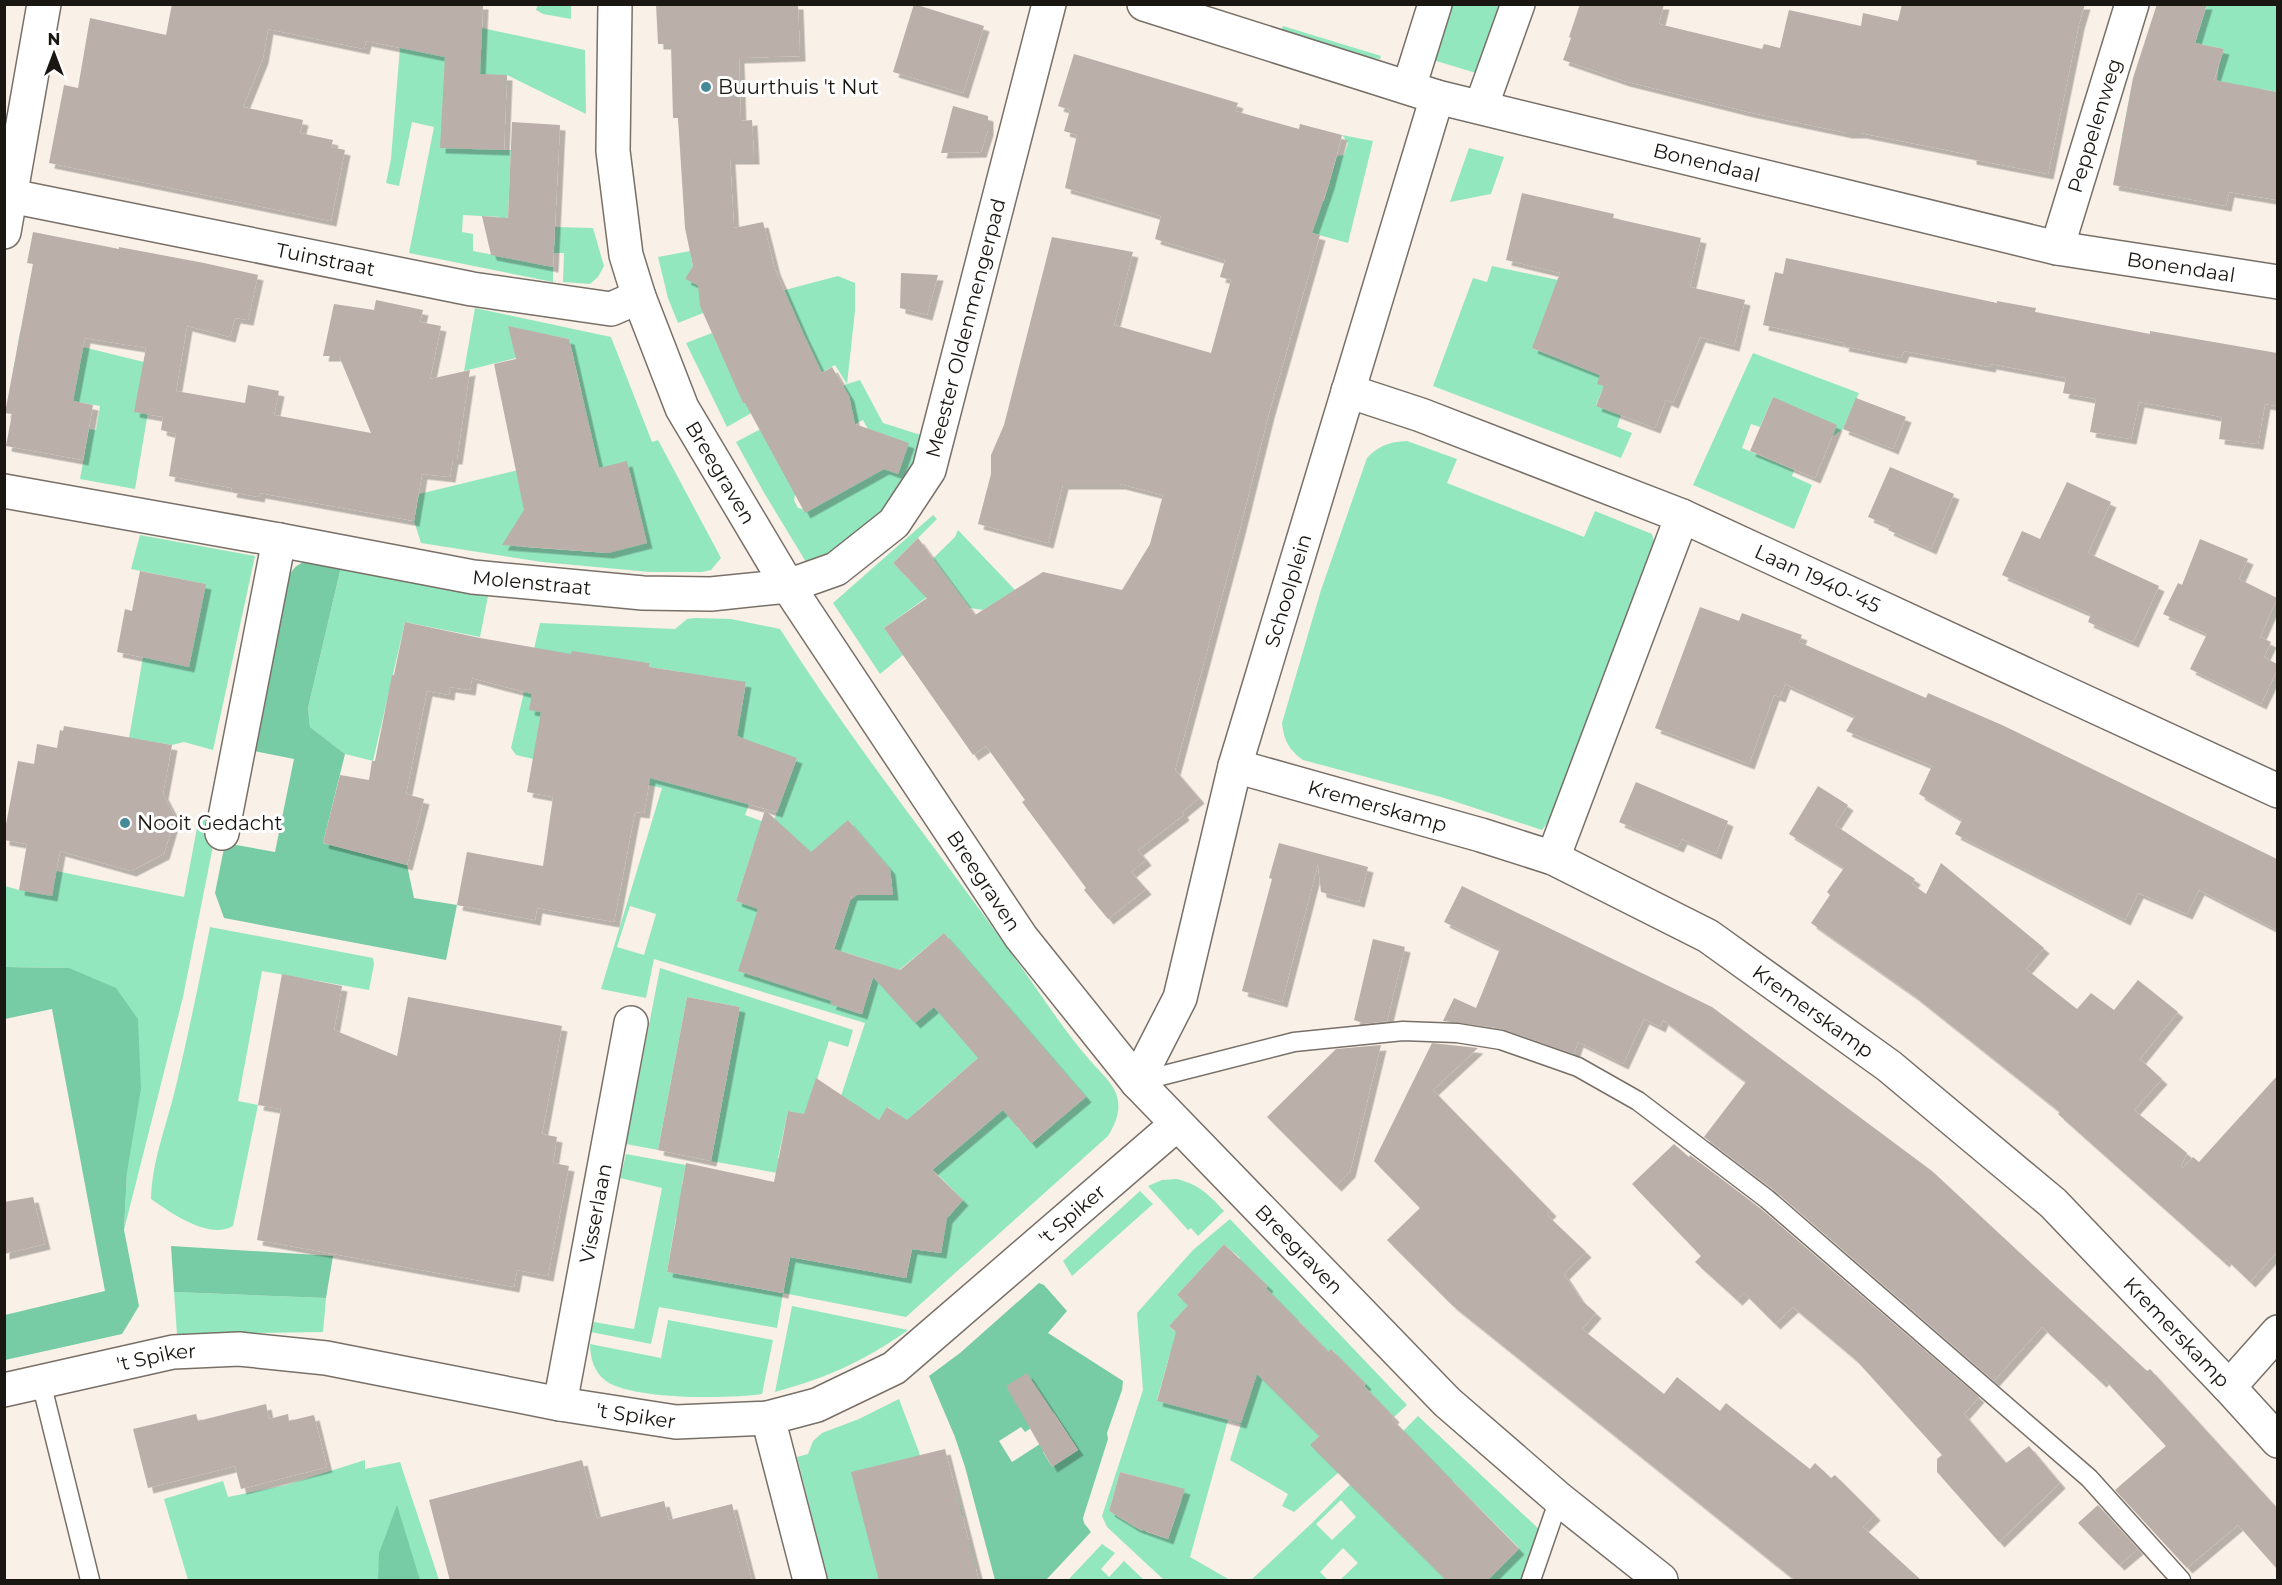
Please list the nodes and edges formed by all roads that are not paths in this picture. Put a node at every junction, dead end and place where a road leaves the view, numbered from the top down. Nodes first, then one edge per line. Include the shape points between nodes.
1 (44, 4) edge
2 (615, 4) edge
3 (1049, 4) edge
4 (1144, 4) edge
5 (1435, 4) edge
6 (1518, 4) edge
7 (2132, 4) edge
8 (1423, 92) junction
9 (1481, 107) junction
10 (11, 196) junction
11 (4, 232) edge
12 (2057, 248) junction
13 (2277, 282) edge
14 (639, 297) junction
15 (1348, 391) junction
16 (4, 491) edge
17 (1682, 516) junction
18 (279, 540) junction
19 (788, 586) junction
20 (1234, 766) junction
21 (2277, 791) edge
22 (222, 833) dead end
23 (1553, 858) junction
24 (632, 1023) dead end
25 (1137, 1082) junction
26 (1178, 1124) junction
27 (2277, 1332) edge
28 (41, 1382) junction
29 (2229, 1387) junction
30 (4, 1390) edge
31 (560, 1404) junction
32 (768, 1418) junction
33 (2277, 1441) edge
34 (1559, 1499) junction
35 (90, 1581) edge
36 (810, 1581) edge
37 (1531, 1581) edge
38 (1660, 1581) edge
39 (2181, 1581) edge

1 - 10 street
2 - 14 street, Breegraven via 613,151 626,255
3 - 19 street, Meester Oldenmengerpad via 929,470 894,523 836,568
4 - 8 street, Bonendaal
5 - 8 street, Schoolplein
6 - 9 street
7 - 12 street, Peppelenweg
8 - 9 street, Bonendaal
8 - 15 street, Schoolplein
9 - 12 street, Bonendaal
10 - 11 street
10 - 14 street, Tuinstraat via 472,289 611,309
12 - 13 street, Bonendaal
14 - 19 street, Breegraven via 682,408
15 - 17 street, Laan 1940-'45 via 1421,415
15 - 20 street, Schoolplein
16 - 18 street, Molenstraat
17 - 21 street, Laan 1940-'45
17 - 23 street
18 - 19 street, Molenstraat via 473,577 573,587 711,594
18 - 22 street
19 - 25 street, Breegraven via 1020,937
20 - 23 street, Kremerskamp
20 - 25 street, Schoolplein via 1180,998
23 - 29 street, Kremerskamp via 1708,936 1889,1066 2053,1203
24 - 31 street, Visserlaan
25 - 26 street, Breegraven
25 - 39 lane via 1294,1042 1403,1031 1501,1040 1578,1067 1638,1101 1776,1206 2089,1478
26 - 32 street, 't Spiker via 894,1368 817,1405
26 - 34 street, Breegraven via 1447,1402
27 - 29 street
28 - 30 street, 't Spiker
28 - 31 street, 't Spiker via 173,1352 239,1349 326,1358
28 - 35 lane
29 - 33 street, Kremerskamp
31 - 32 street, 't Spiker via 676,1422
32 - 36 street
34 - 37 lane
34 - 38 street, Breegraven

